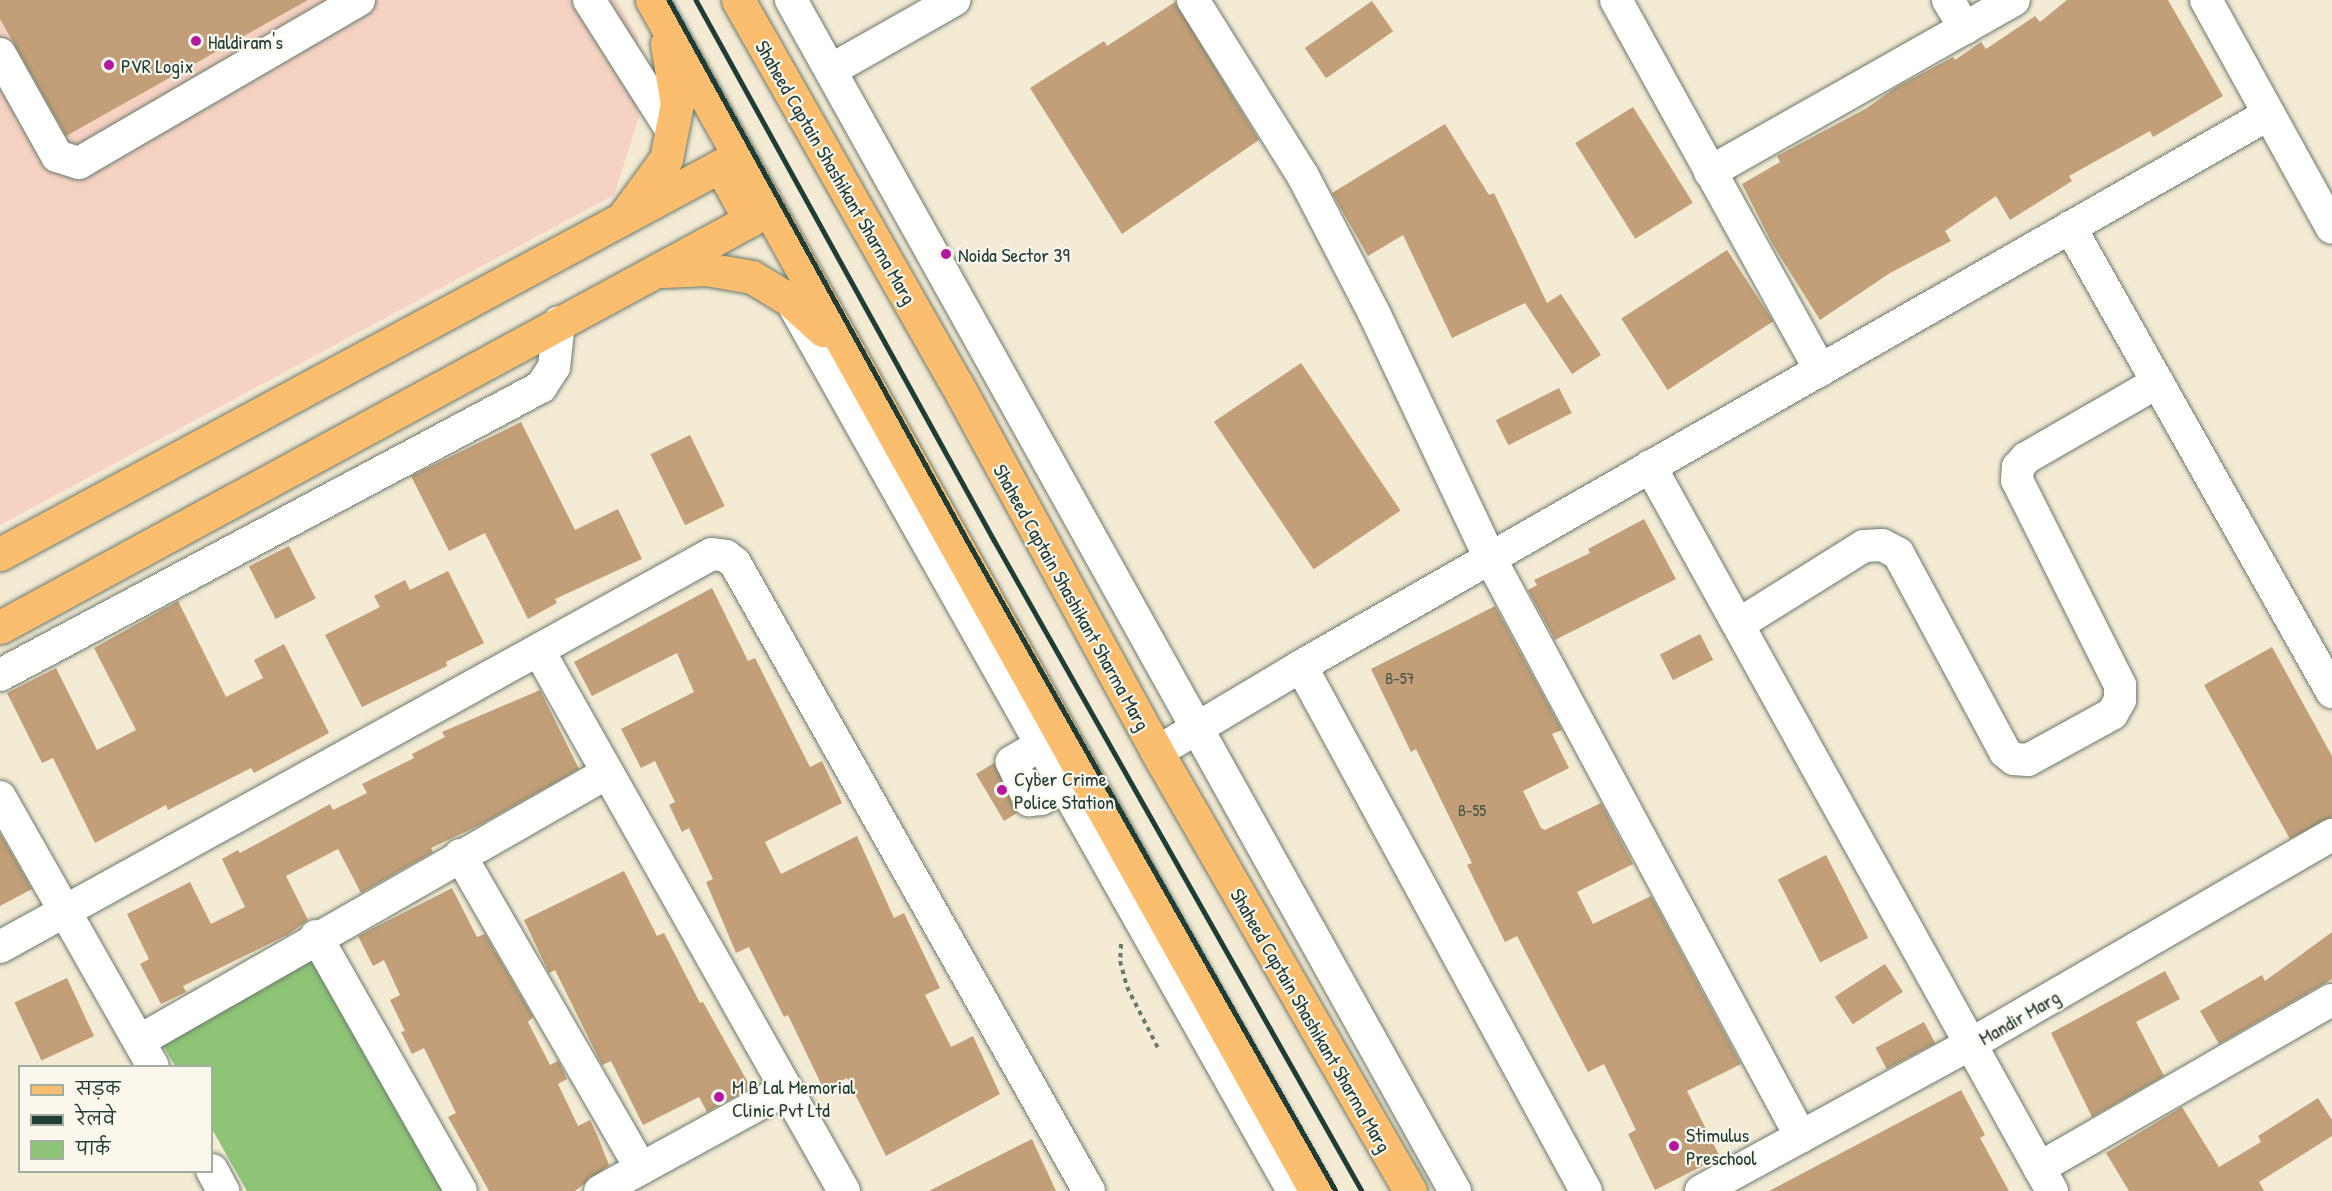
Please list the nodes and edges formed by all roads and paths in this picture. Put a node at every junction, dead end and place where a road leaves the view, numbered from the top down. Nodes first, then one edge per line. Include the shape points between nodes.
1 (359, 0) edge
2 (589, 0) edge
3 (738, 0) edge
4 (791, 0) edge
5 (954, 0) edge
6 (1193, 0) edge
7 (1948, 0) edge
8 (2014, 0) edge
9 (2206, 0) edge
10 (654, 4) edge
11 (1626, 4) edge
12 (1965, 28) junction
13 (0, 54) edge
14 (831, 70) junction
15 (2269, 114) junction
16 (672, 131) junction
17 (1710, 172) junction
18 (620, 220) junction
19 (2070, 227) junction
20 (2332, 228) edge
21 (650, 272) junction
22 (790, 300) junction
23 (559, 322) junction
24 (843, 347) junction
25 (1820, 370) junction
26 (2158, 382) junction
27 (1650, 466) junction
28 (0, 554) edge
29 (1490, 558) junction
30 (1739, 624) junction
31 (0, 627) edge
32 (539, 651) junction
33 (1301, 666) junction
34 (0, 675) edge
35 (2332, 692) edge
36 (1198, 728) junction
37 (1157, 752) junction
38 (607, 773) junction
39 (0, 797) edge
40 (2332, 836) edge
41 (460, 855) junction
42 (65, 912) junction
43 (315, 936) junction
44 (0, 946) edge
45 (1120, 961) dead end
46 (2331, 1000) edge
47 (1971, 1044) junction
48 (1158, 1048) dead end
49 (146, 1054) edge
50 (786, 1089) junction
51 (1801, 1137) junction
52 (641, 1168) junction
53 (213, 1172) edge
54 (2045, 1179) edge
55 (223, 1191) edge
56 (462, 1191) edge
57 (600, 1191) edge
58 (844, 1191) edge
59 (1089, 1191) edge
60 (1293, 1191) edge
61 (1316, 1191) edge
62 (1410, 1191) edge
63 (1455, 1191) edge
64 (1586, 1191) edge
65 (1701, 1191) edge

1 - 13 street via 79,163 57,156
2 - 16 street
3 - 37 main road, Shaheed Captain Shashikant Sharma Marg via 956,383
4 - 14 street
5 - 14 street
6 - 29 street via 1303,176 1375,315
7 - 12 street
8 - 12 street
9 - 15 street
10 - 16 main road via 667,44 677,104
10 - 24 main road
11 - 17 street
12 - 17 street
14 - 36 street
15 - 19 street
15 - 20 street
16 - 18 main road via 666,159
17 - 25 street
18 - 21 main road via 720,166 750,220
18 - 28 main road
19 - 25 street
19 - 26 street
21 - 22 main road via 706,269 752,277
21 - 23 main road
22 - 24 main road
22 - 60 street
23 - 31 main road
23 - 34 street via 554,366 541,387
24 - 61 main road
25 - 27 street
26 - 30 street via 2026,458 2019,467 2017,480 2120,685 2120,700 2112,714 2028,760 2014,759 2005,752 1898,553 1882,545 1864,546
26 - 35 street
27 - 29 street
27 - 30 street
29 - 33 street
29 - 51 street
30 - 47 street
32 - 38 street
32 - 42 street
32 - 59 street via 712,554 726,555 735,563
33 - 36 street
33 - 64 street
36 - 37 street
36 - 63 street
37 - 62 main road, Shaheed Captain Shashikant Sharma Marg
38 - 41 street
38 - 50 street
39 - 42 street
40 - 47 street, Mandir Marg
41 - 43 street
41 - 52 street
42 - 44 street
42 - 49 street
43 - 49 street
43 - 56 street
45 - 48 path via 1127,987
46 - 54 street
47 - 51 street, Mandir Marg
47 - 54 street
50 - 52 street
50 - 58 street
51 - 65 street, Mandir Marg
52 - 57 street
53 - 55 street

